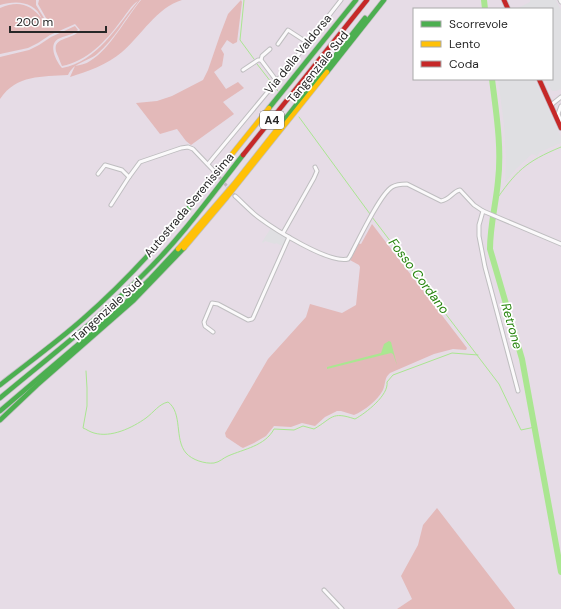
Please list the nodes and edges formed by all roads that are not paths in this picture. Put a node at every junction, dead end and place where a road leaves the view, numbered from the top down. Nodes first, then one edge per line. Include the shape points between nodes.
1 (341, 0) edge
2 (356, 0) edge
3 (367, 0) edge
4 (379, 0) edge
5 (384, 0) edge
6 (308, 43) junction
7 (278, 44) dead end
8 (270, 49) dead end
9 (261, 60) junction
10 (243, 70) dead end
11 (276, 80) junction
12 (539, 80) edge
13 (561, 97) edge
14 (551, 105) junction
15 (561, 106) edge
16 (559, 120) edge
17 (561, 128) edge
18 (208, 164) junction
19 (315, 167) dead end
20 (214, 171) tunnel mouth
21 (98, 174) dead end
22 (129, 177) junction
23 (235, 196) tunnel mouth
24 (111, 205) dead end
25 (483, 211) junction
26 (283, 233) junction
27 (289, 237) junction
28 (561, 244) edge
29 (213, 332) dead end
30 (0, 385) edge
31 (518, 391) dead end
32 (0, 398) edge
33 (0, 411) edge
34 (0, 420) edge
35 (324, 590) dead end
36 (342, 609) edge

1 - 6 street, Via della Valdorsa
2 - 30 main road, Autostrada Serenissima / A4 via 169,233 83,319
3 - 32 main road, Autostrada Serenissima / A4 via 175,240 88,326
4 - 33 main road, Tangenziale Sud via 224,194 149,280
5 - 34 main road, Tangenziale Sud via 185,247 117,317 39,383
6 - 7 street via 288,30
6 - 11 street, Via della Valdorsa
8 - 9 street
9 - 10 street
9 - 11 street
11 - 18 street, Via della Valdorsa
12 - 14 main road
13 - 14 street
14 - 16 main road
15 - 16 street
16 - 17 main road
18 - 20 street
18 - 22 street via 193,149 181,148 140,162
19 - 26 street via 317,171 314,178
21 - 22 street via 105,165 122,170
22 - 24 street
23 - 26 street via 257,216
25 - 27 street via 460,190 441,201 401,184 391,187 373,212 348,259 321,254
25 - 28 street
25 - 31 street via 479,236
26 - 27 street
27 - 29 street via 253,318 248,320 218,304 212,304 204,322
35 - 36 street

